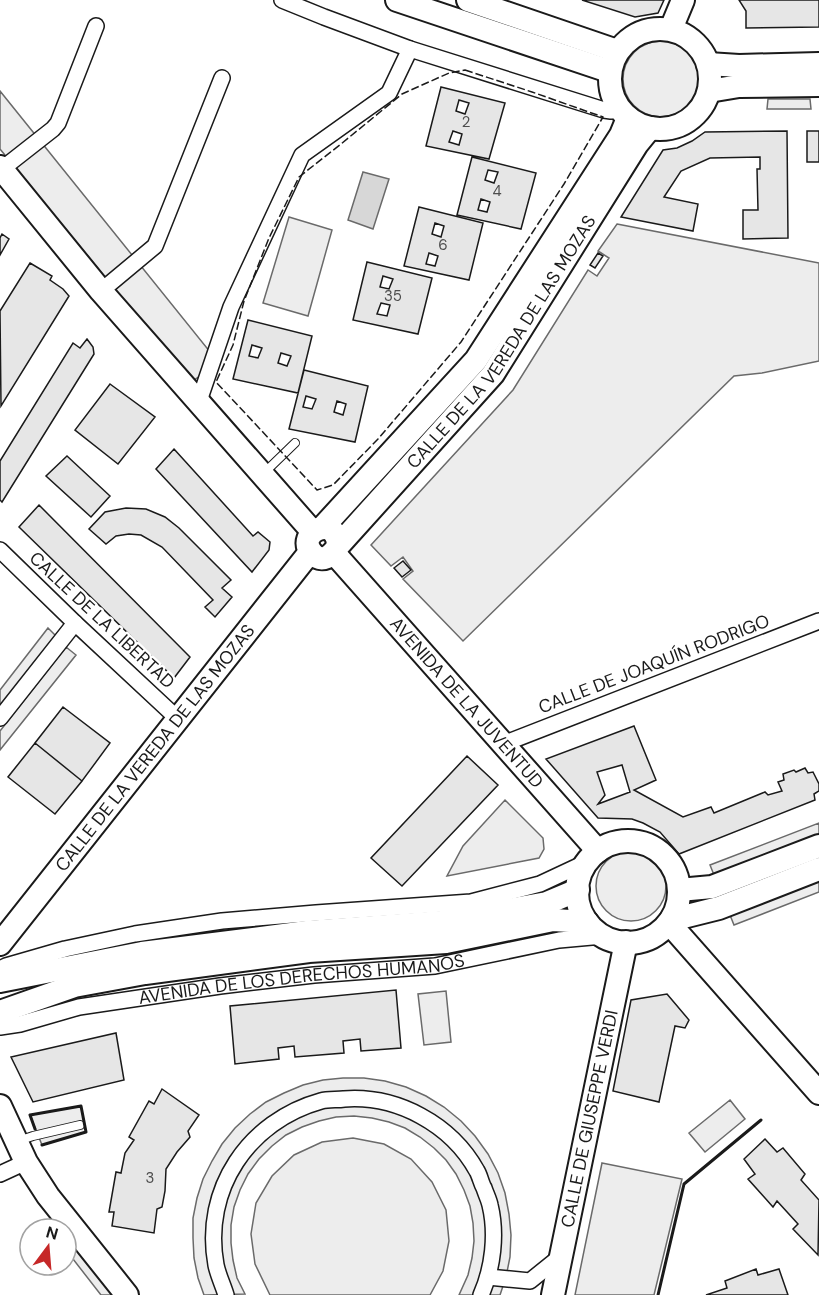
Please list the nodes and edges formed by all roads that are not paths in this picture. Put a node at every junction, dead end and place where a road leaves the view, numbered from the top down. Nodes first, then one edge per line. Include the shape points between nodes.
1 (282, 0) edge
2 (398, 0) edge
3 (468, 0) edge
4 (683, 0) edge
5 (96, 26) dead end
6 (670, 29) junction
7 (410, 49) junction
8 (613, 61) junction
9 (708, 64) junction
10 (819, 64) edge
11 (222, 78) dead end
12 (819, 85) edge
13 (709, 91) junction
14 (623, 113) junction
15 (650, 128) junction
16 (1, 168) edge
17 (101, 291) junction
18 (199, 401) junction
19 (295, 443) dead end
20 (263, 474) junction
21 (316, 537) junction
22 (0, 550) edge
23 (336, 550) junction
24 (819, 621) edge
25 (75, 623) junction
26 (0, 718) edge
27 (178, 719) junction
28 (503, 744) junction
29 (819, 846) edge
30 (592, 856) junction
31 (819, 869) edge
32 (578, 890) junction
33 (679, 890) junction
34 (670, 921) junction
35 (595, 929) junction
36 (626, 942) junction
37 (0, 944) edge
38 (0, 969) edge
39 (0, 981) edge
40 (0, 1012) edge
41 (0, 1027) edge
42 (819, 1093) edge
43 (0, 1106) edge
44 (80, 1125) dead end
45 (16, 1142) junction
46 (26, 1162) junction
47 (0, 1174) edge
48 (561, 1256) junction
49 (488, 1277) junction
50 (127, 1295) edge
51 (226, 1295) edge
52 (481, 1295) edge
53 (553, 1295) edge

1 - 7 street
2 - 8 street
3 - 8 street
4 - 6 street
5 - 16 street via 58,123
6 - 8 street via 650,29 631,37
6 - 9 street via 694,42
7 - 14 street via 589,106
7 - 18 street via 389,93 302,155 231,307
8 - 14 street via 610,91
9 - 10 street
9 - 13 street
11 - 17 street via 154,246
12 - 13 street via 739,86
13 - 15 street via 697,114 675,127
14 - 15 street
14 - 21 street, CALLE DE LA VEREDA DE LAS MOZAS via 621,135 476,360
15 - 23 street, CALLE DE LA VEREDA DE LAS MOZAS via 493,374
16 - 17 street
17 - 18 street
18 - 20 street
19 - 20 lane
20 - 21 street
21 - 23 street, AVENIDA DE LA JUVENTUD via 330,529 338,539
21 - 27 street, CALLE DE LA VEREDA DE LAS MOZAS
22 - 25 street, CALLE DE LA LIBERTAD
23 - 28 street, AVENIDA DE LA JUVENTUD
24 - 28 street, CALLE DE JOAQUÍN RODRIGO
25 - 26 street
25 - 27 street, CALLE DE LA LIBERTAD
27 - 37 street, CALLE DE LA VEREDA DE LAS MOZAS
28 - 30 street, AVENIDA DE LA JUVENTUD
29 - 33 street via 712,887
30 - 32 street via 580,875
30 - 33 street via 623,841 650,846 671,864
30 - 38 street via 540,884 471,902 222,921 77,946
31 - 34 street via 719,908
32 - 35 street via 580,907
32 - 39 street via 547,903 442,922 307,932 142,953
33 - 34 street
34 - 36 street via 650,938
34 - 42 street
35 - 36 street
35 - 40 street, AVENIDA DE LOS DERECHOS HUMANOS via 554,920 446,942 309,951 145,973 74,986
35 - 41 street, AVENIDA DE LOS DERECHOS HUMANOS via 435,966 220,986 79,1007
36 - 48 street, CALLE DE GIUSEPPE VERDI
43 - 45 street
44 - 45 lane
45 - 46 street
46 - 47 street
46 - 50 street via 48,1196
48 - 49 street via 530,1281
48 - 53 street, CALLE DE GIUSEPPE VERDI
49 - 51 street via 494,1241 490,1205 477,1172 456,1142 428,1119 395,1104 359,1098 323,1101 289,1113 259,1134 236,1161 220,1194 213,1229 216,1265
49 - 52 street

